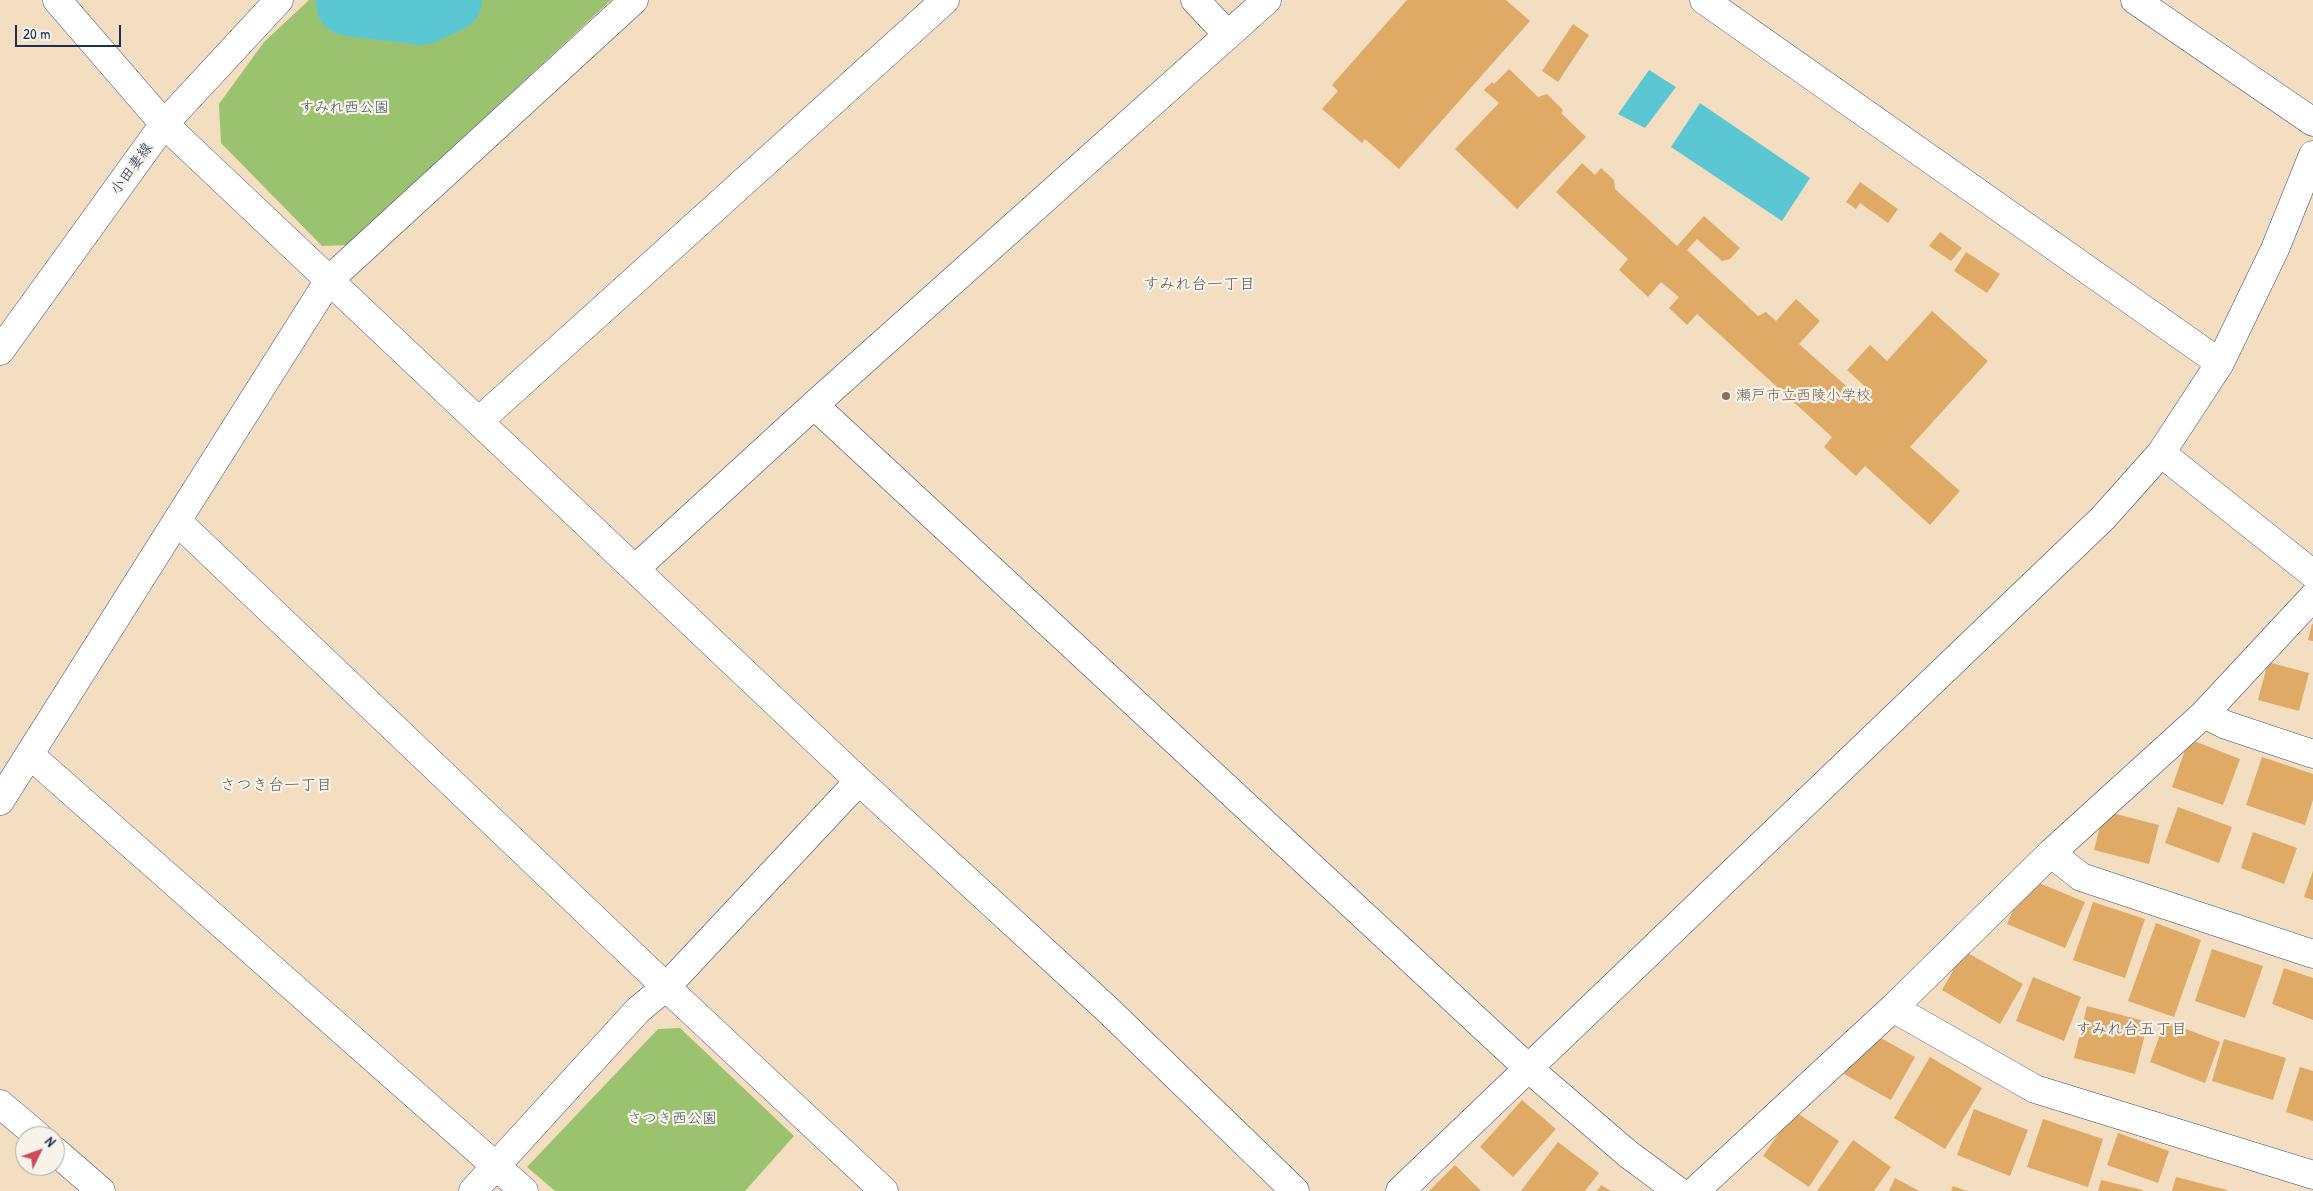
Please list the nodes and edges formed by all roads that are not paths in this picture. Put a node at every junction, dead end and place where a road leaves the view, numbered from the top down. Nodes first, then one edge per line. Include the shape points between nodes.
1 (57, 0) edge
2 (279, 0) edge
3 (634, 0) edge
4 (945, 0) edge
5 (1195, 0) edge
6 (1267, 0) edge
7 (1704, 0) edge
8 (2135, 0) edge
9 (1228, 35) junction
10 (2313, 122) edge
11 (164, 124) junction
12 (2313, 155) edge
13 (329, 280) junction
14 (0, 351) edge
15 (2220, 363) junction
16 (814, 405) junction
17 (479, 421) junction
18 (2161, 453) junction
19 (177, 521) junction
20 (636, 568) junction
21 (2313, 574) edge
22 (2313, 597) edge
23 (2204, 714) junction
24 (2313, 754) edge
25 (30, 755) junction
26 (859, 781) junction
27 (0, 801) edge
28 (2050, 853) junction
29 (2313, 954) edge
30 (666, 987) junction
31 (1893, 1008) junction
32 (1528, 1068) junction
33 (0, 1104) edge
34 (26, 1126) edge
35 (65, 1160) edge
36 (496, 1166) junction
37 (2313, 1174) edge
38 (101, 1191) edge
39 (473, 1191) edge
40 (524, 1191) edge
41 (884, 1191) edge
42 (1295, 1191) edge
43 (1400, 1191) edge
44 (1678, 1191) edge
45 (1695, 1191) edge

1 - 11 street
2 - 11 street, 小田妻線
3 - 13 street
4 - 17 street
5 - 9 street
6 - 9 street
7 - 15 street
8 - 10 street
9 - 16 street
11 - 13 street
11 - 14 street, 小田妻線
12 - 15 street via 2275,249
13 - 17 street
13 - 19 street
15 - 18 street
16 - 20 street
16 - 32 street
17 - 20 street
18 - 21 street
18 - 32 street via 2102,518
19 - 25 street
19 - 30 street
20 - 26 street
22 - 23 street
23 - 24 street via 2226,725
23 - 28 street
25 - 27 street
25 - 36 street
26 - 30 street
26 - 42 street via 1108,1010
28 - 29 street via 2081,877
28 - 31 street
30 - 36 street via 638,1010
30 - 41 street
31 - 37 street via 2035,1089
31 - 45 street
32 - 43 street
32 - 44 street via 1628,1154
33 - 34 street
35 - 38 street
36 - 39 street
36 - 40 street

